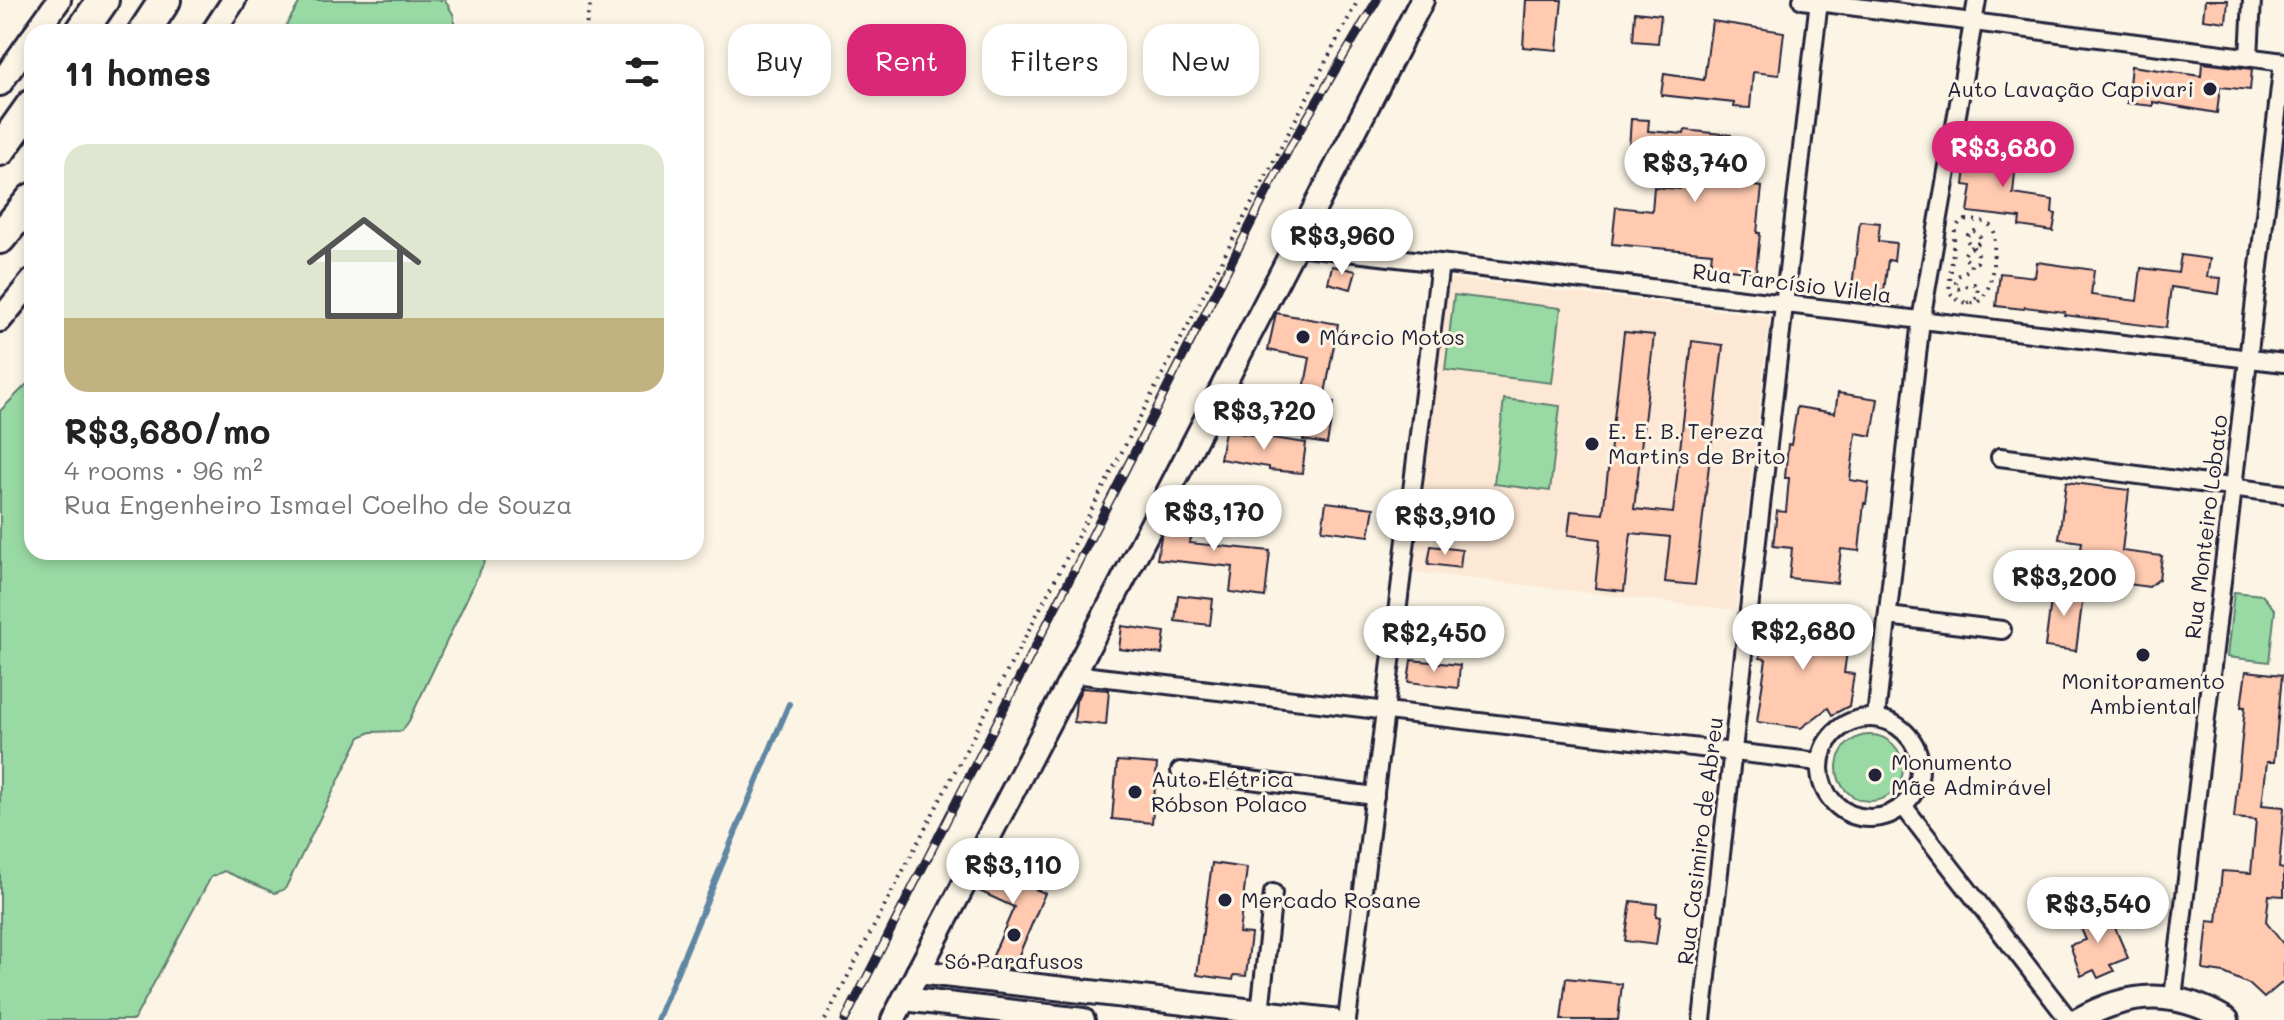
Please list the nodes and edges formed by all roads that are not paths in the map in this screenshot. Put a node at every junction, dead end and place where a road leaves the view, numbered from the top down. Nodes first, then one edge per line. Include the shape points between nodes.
1 (59, 0) edge
2 (103, 0) edge
3 (165, 0) edge
4 (234, 0) edge
5 (1422, 0) edge
6 (1977, 0) edge
7 (2252, 0) edge
8 (1813, 1) edge
9 (1972, 21) junction
10 (42, 24) edge
11 (86, 24) edge
12 (149, 24) edge
13 (218, 24) edge
14 (24, 50) edge
15 (2249, 57) junction
16 (2283, 62) edge
17 (0, 84) edge
18 (24, 116) edge
19 (0, 150) edge
20 (24, 209) edge
21 (0, 238) edge
22 (1296, 246) junction
23 (1440, 263) junction
24 (24, 291) edge
25 (1784, 304) junction
26 (0, 320) edge
27 (1921, 320) junction
28 (2248, 359) junction
29 (2284, 363) edge
30 (2000, 457) dead end
31 (2233, 488) junction
32 (2284, 494) edge
33 (1888, 616) junction
34 (2002, 630) dead end
35 (1074, 674) junction
36 (1385, 711) junction
37 (1876, 717) junction
38 (1733, 752) junction
39 (1819, 762) junction
40 (1180, 771) dead end
41 (1375, 796) junction
42 (1904, 807) junction
43 (1273, 893) dead end
44 (918, 972) junction
45 (2173, 998) junction
46 (904, 999) junction
47 (1260, 1012) junction
48 (1012, 1016) edge
49 (893, 1020) edge
50 (1083, 1020) edge
51 (1331, 1020) edge
52 (1347, 1020) edge
53 (1702, 1020) edge
54 (2069, 1020) edge
55 (2078, 1020) edge
56 (2227, 1020) edge

1 - 10 main road
2 - 11 highway
3 - 12 highway
4 - 13 main road
5 - 22 main road
6 - 9 street
7 - 15 street
8 - 9 street
8 - 25 street, Rua Casimiro de Abreu
9 - 15 street
9 - 27 street
14 - 17 main road
15 - 16 street
16 - 28 street, Rua Monteiro Lobato
18 - 19 highway
20 - 21 highway
22 - 23 street, Rua Tarcísio Vilela
22 - 35 main road
23 - 25 street, Rua Tarcísio Vilela
23 - 36 street
24 - 26 main road
25 - 27 street, Rua Tarcísio Vilela
25 - 38 street, Rua Casimiro de Abreu
27 - 28 street, Rua Tarcísio Vilela
27 - 33 street
28 - 29 street, Rua Tarcísio Vilela
28 - 31 street, Rua Monteiro Lobato
30 - 31 street
31 - 32 street
31 - 45 street, Rua Monteiro Lobato
33 - 34 street
33 - 37 street
35 - 36 street
35 - 44 main road
36 - 38 street
36 - 41 street
37 - 39 street via 1855,719 1837,729
37 - 42 street via 1905,731 1918,752 1920,776
38 - 39 street
38 - 53 street, Rua Casimiro de Abreu
39 - 42 street via 1821,782 1841,809 1874,818
40 - 41 street
41 - 52 street
42 - 54 street
43 - 47 street
44 - 46 main road
44 - 47 main road
45 - 55 main road via 2135,997
45 - 56 main road via 2207,1007
46 - 48 main road
46 - 49 main road
47 - 51 main road
48 - 50 main road

